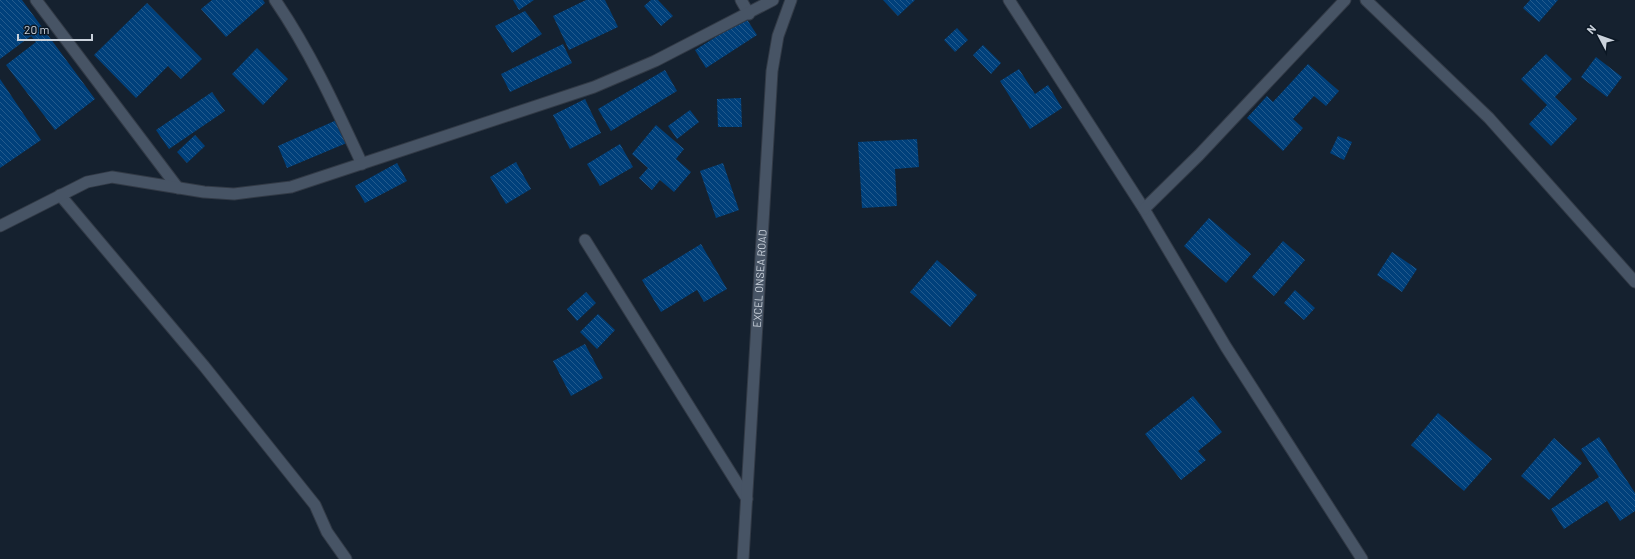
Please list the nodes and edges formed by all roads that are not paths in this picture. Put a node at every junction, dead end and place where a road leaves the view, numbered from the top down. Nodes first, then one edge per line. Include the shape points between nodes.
1 (36, 0) edge
2 (275, 0) edge
3 (741, 0) edge
4 (773, 0) edge
5 (791, 0) edge
6 (1009, 0) edge
7 (1345, 0) edge
8 (1366, 0) edge
9 (749, 14) junction
10 (362, 164) junction
11 (178, 188) junction
12 (60, 195) junction
13 (1144, 209) junction
14 (0, 226) edge
15 (585, 240) dead end
16 (1635, 282) edge
17 (747, 499) junction
18 (346, 559) edge
19 (743, 559) edge
20 (1362, 559) edge

1 - 11 street
2 - 10 street via 324,84
3 - 9 street
4 - 9 street
5 - 17 street, EXCEL ONSEA ROAD via 778,36 772,70
6 - 13 street
7 - 13 street via 1204,150
8 - 16 street via 1489,118
9 - 10 street via 655,62 594,87
10 - 11 street via 291,187 262,191 234,194
11 - 12 street via 112,177 87,182
12 - 14 street
12 - 18 street via 204,366 311,499 327,532
13 - 20 street via 1226,347
15 - 17 street
17 - 19 street, EXCEL ONSEA ROAD

